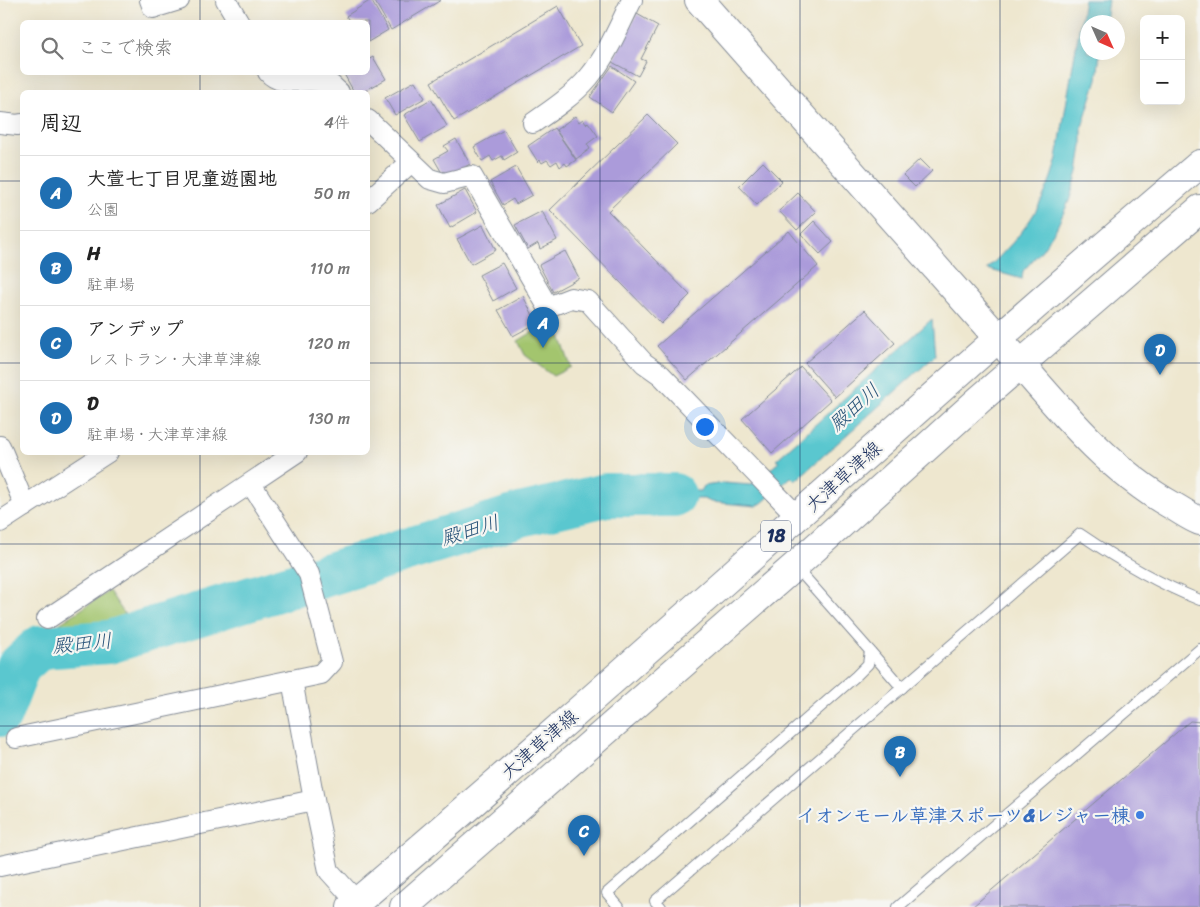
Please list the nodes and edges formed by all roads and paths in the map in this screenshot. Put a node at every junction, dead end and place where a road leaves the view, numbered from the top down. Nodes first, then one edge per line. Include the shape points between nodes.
1 (179, 0) edge
2 (226, 0) edge
3 (632, 0) edge
4 (699, 0) edge
5 (153, 10) edge
6 (238, 20) edge
7 (270, 75) edge
8 (337, 90) edge
9 (370, 122) edge
10 (0, 123) edge
11 (533, 123) dead end
12 (20, 125) edge
13 (411, 162) junction
14 (1200, 164) edge
15 (370, 199) edge
16 (1200, 209) edge
17 (998, 338) junction
18 (1021, 364) junction
19 (0, 446) edge
20 (103, 455) edge
21 (293, 455) edge
22 (251, 484) junction
23 (25, 506) junction
24 (789, 507) junction
25 (1200, 521) edge
26 (0, 522) edge
27 (795, 566) junction
28 (1200, 600) edge
29 (46, 619) dead end
30 (1200, 649) edge
31 (870, 651) junction
32 (292, 680) junction
33 (902, 688) junction
34 (16, 738) dead end
35 (314, 800) junction
36 (0, 866) edge
37 (354, 905) edge
38 (404, 907) edge
39 (619, 907) edge
40 (660, 907) edge
41 (898, 907) edge

1 - 5 street
2 - 6 street
3 - 11 street via 588,78
4 - 17 main road
7 - 8 street via 280,80 316,80
9 - 13 street
10 - 12 street
13 - 15 street
13 - 24 street via 430,179 444,183 472,176 548,307 571,298 588,301 644,363 661,375
14 - 17 main road, 大津草津線 / 18
16 - 18 main road, 大津草津線 / 18
17 - 18 main road
17 - 24 main road, 大津草津線 / 18
18 - 25 main road via 1113,464 1158,498
18 - 27 main road, 大津草津線 / 18
19 - 23 street
20 - 23 street
21 - 22 street
22 - 29 street
22 - 32 street via 309,574 332,662 321,674
23 - 26 street
24 - 37 main road, 大津草津線 / 18
27 - 31 lane
27 - 38 main road, 大津草津線 / 18
28 - 33 lane via 1121,562 1080,534
30 - 41 lane
31 - 33 lane
31 - 39 lane via 868,664 856,676 607,893
32 - 34 street
32 - 35 street
33 - 40 lane via 655,901
35 - 36 street
35 - 37 street via 329,871

